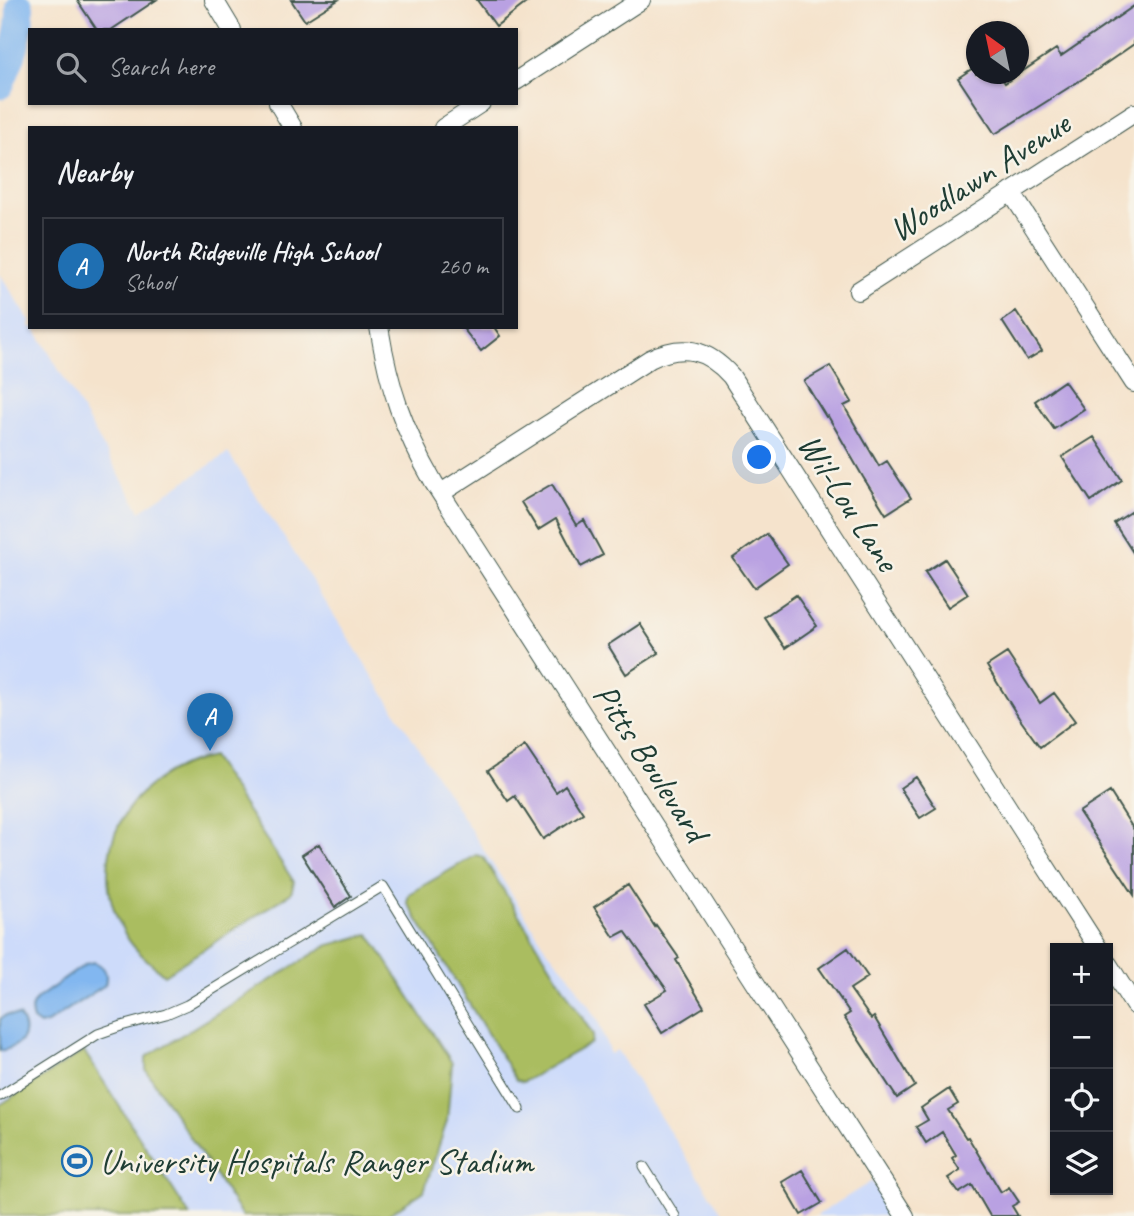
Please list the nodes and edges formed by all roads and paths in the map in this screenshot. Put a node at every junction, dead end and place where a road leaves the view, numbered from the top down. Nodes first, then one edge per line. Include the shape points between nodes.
1 (214, 0) edge
2 (641, 0) edge
3 (231, 28) edge
4 (518, 80) edge
5 (279, 105) edge
6 (478, 105) edge
7 (1134, 113) edge
8 (292, 126) edge
9 (446, 126) edge
10 (1011, 192) junction
11 (858, 291) dead end
12 (379, 329) edge
13 (1134, 383) edge
14 (441, 493) junction
15 (1095, 943) edge
16 (1113, 972) edge
17 (1134, 1005) edge
18 (0, 1096) edge
19 (520, 1109) dead end
20 (644, 1167) dead end
21 (675, 1216) edge
22 (905, 1216) edge

1 - 3 street
2 - 4 street
5 - 8 street
6 - 9 street
7 - 10 street, Woodlawn Avenue
10 - 11 street, Woodlawn Avenue
10 - 13 street
12 - 14 street, Pitts Boulevard via 404,425
14 - 15 street, Wil-Lou Lane via 663,352 694,351 708,356 731,376
14 - 22 street, Pitts Boulevard
16 - 17 street
18 - 19 lane via 90,1038 187,1005 383,886
20 - 21 lane

